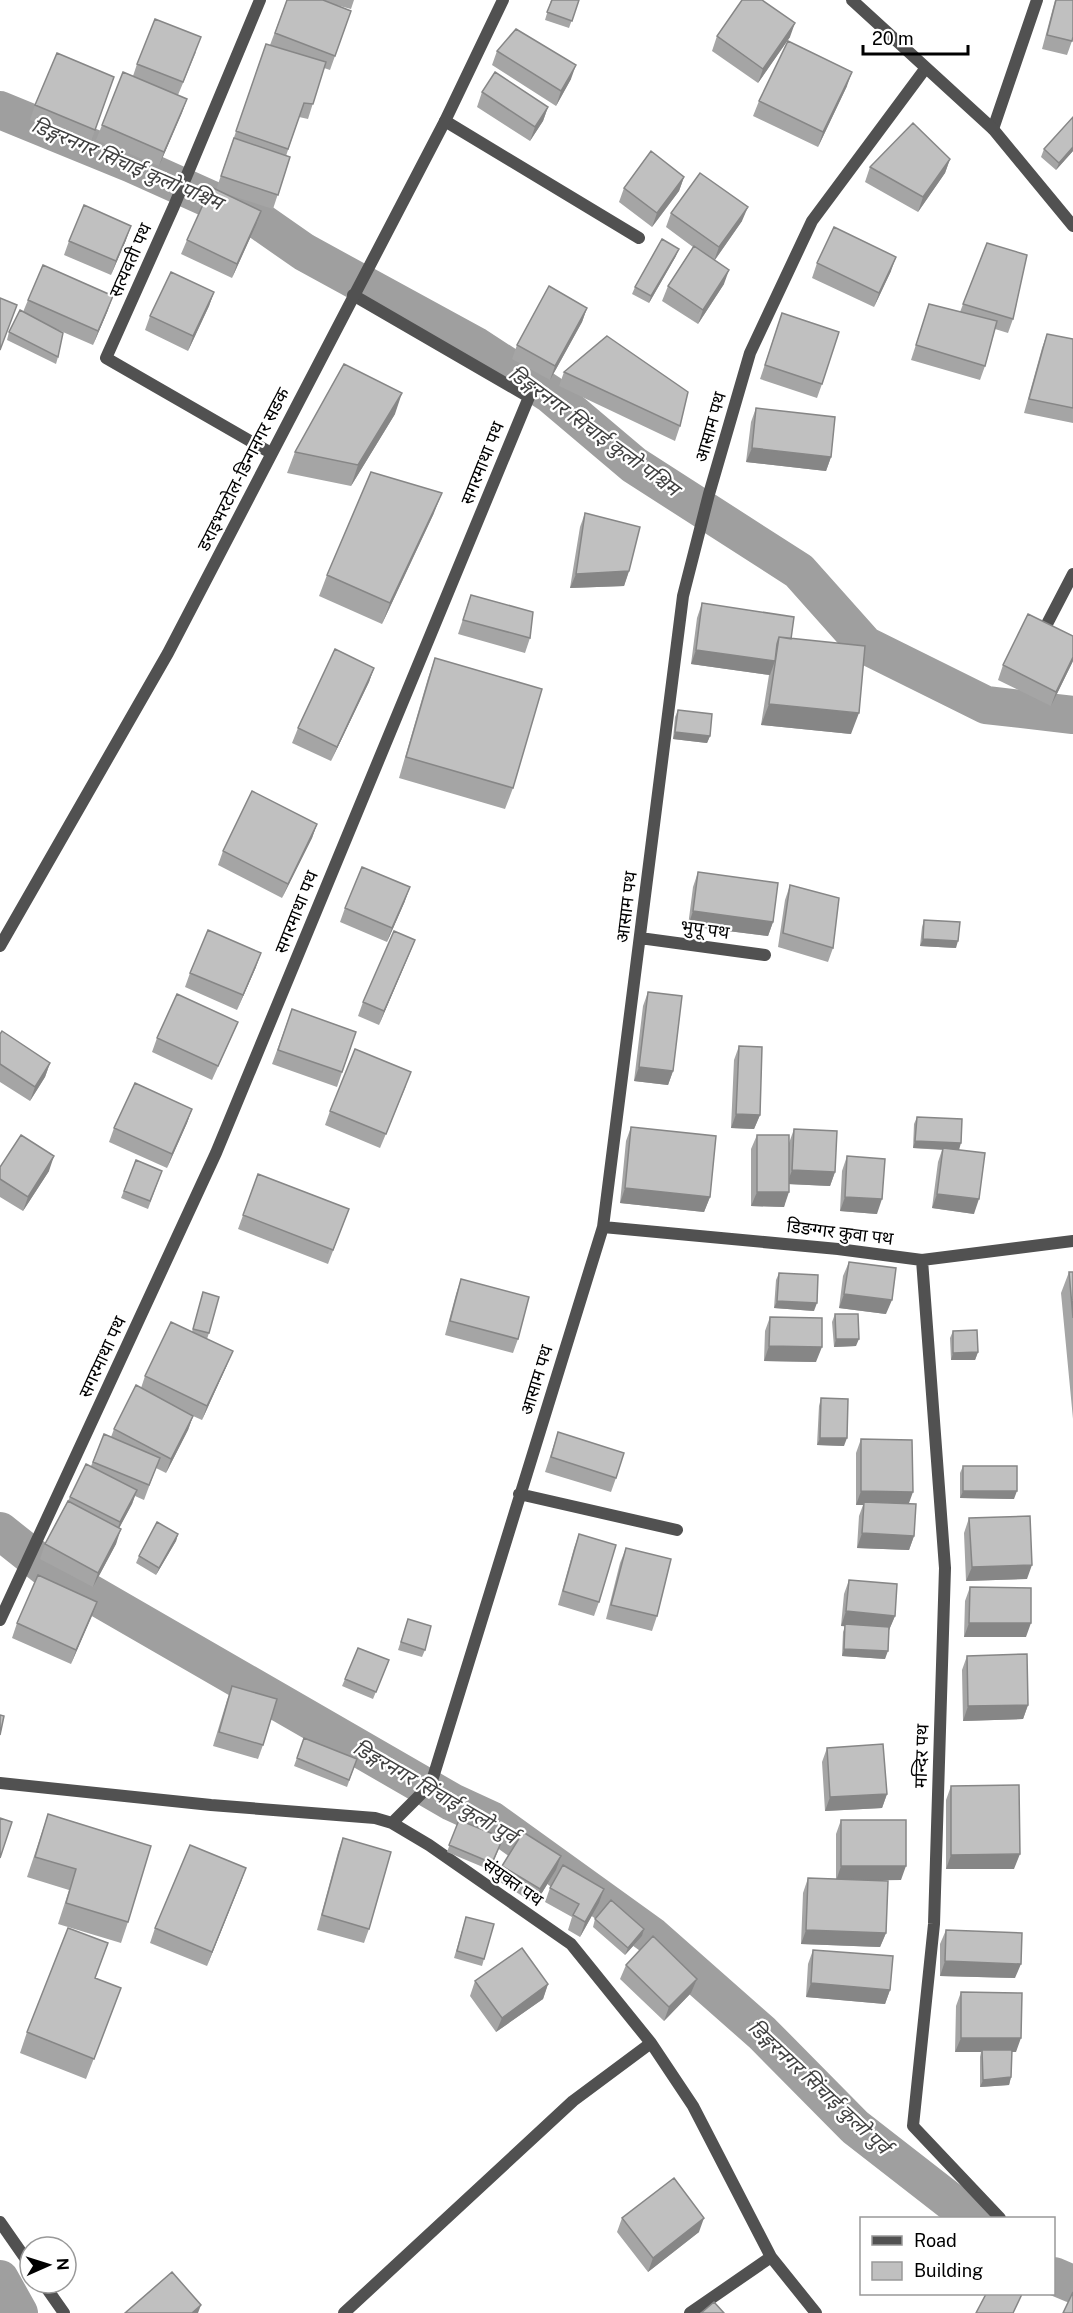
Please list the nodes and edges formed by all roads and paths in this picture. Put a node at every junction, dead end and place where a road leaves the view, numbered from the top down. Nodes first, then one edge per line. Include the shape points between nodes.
1 (260, 0) edge
2 (503, 0) edge
3 (852, 0) edge
4 (1037, 0) edge
5 (925, 69) junction
6 (445, 121) junction
7 (993, 129) junction
8 (1073, 226) edge
9 (639, 238) dead end
10 (353, 296) junction
11 (271, 453) junction
12 (1073, 574) edge
13 (1047, 624) edge
14 (640, 938) junction
15 (0, 946) edge
16 (765, 955) dead end
17 (603, 1227) junction
18 (1073, 1241) edge
19 (922, 1260) junction
20 (519, 1494) junction
21 (677, 1530) dead end
22 (0, 1620) edge
23 (0, 1783) edge
24 (393, 1822) junction
25 (651, 2043) junction
26 (999, 2217) edge
27 (0, 2222) edge
28 (18, 2248) edge
29 (771, 2257) junction
30 (51, 2295) edge
31 (64, 2313) edge
32 (344, 2313) edge
33 (690, 2313) edge
34 (816, 2313) edge

1 - 11 street, सत्यवती पथ via 106,358
2 - 6 street, डराइभरटोल-डिन्गनगर सडक
3 - 5 street
4 - 7 street
5 - 7 street
5 - 14 street, आसाम पथ via 812,221 750,353 683,596
6 - 9 street
6 - 10 street, डराइभरटोल-डिन्गनगर सडक
7 - 8 street
10 - 11 street, डराइभरटोल-डिन्गनगर सडक
10 - 22 street, सगरमाथा पथ via 529,397 216,1153
11 - 15 street, डराइभरटोल-डिन्गनगर सडक via 168,653
12 - 13 street
14 - 16 street, भुपू पथ
14 - 17 street, आसाम पथ
17 - 19 street, डिङग्गर कुवा पथ
17 - 20 street, आसाम पथ
18 - 19 street, डिङग्गर कुवा पथ
19 - 26 street, मन्दिर पथ via 945,1568 934,1924 913,2126
20 - 21 street
20 - 24 street, आसाम पथ via 431,1784
23 - 24 street, संयुक्त पथ
24 - 25 street, संयुक्त पथ via 571,1944
25 - 29 street, संयुक्त पथ via 693,2106
25 - 32 street via 573,2101
27 - 28 street
29 - 33 street
29 - 34 street, संयुक्त पथ
30 - 31 street

